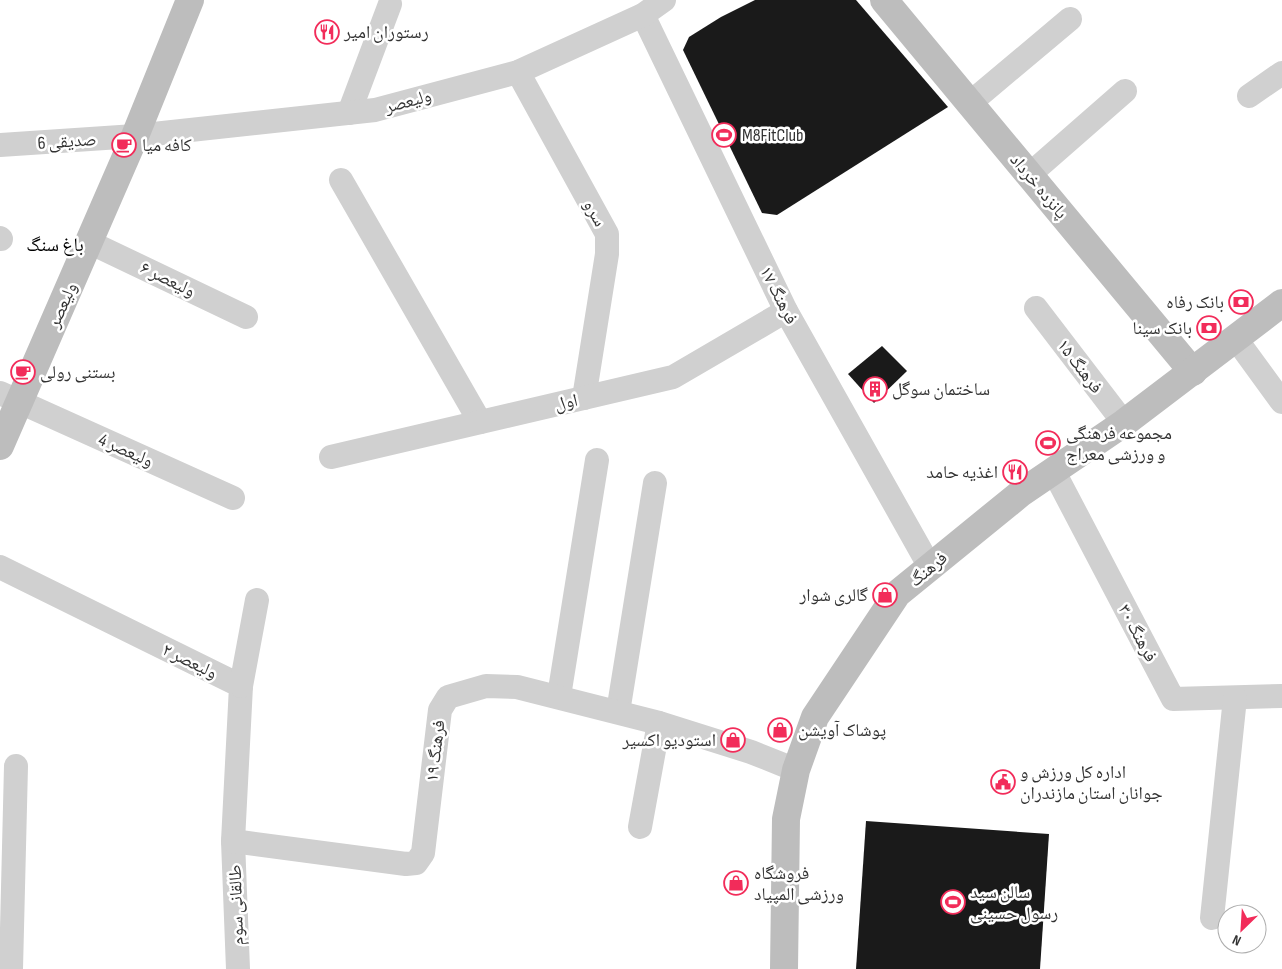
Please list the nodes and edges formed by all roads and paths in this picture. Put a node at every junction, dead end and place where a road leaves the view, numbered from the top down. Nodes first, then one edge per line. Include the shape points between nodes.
1 (190, 0) edge
2 (664, 0) edge
3 (884, 0) edge
4 (390, 4) dead end
5 (643, 14) junction
6 (1070, 18) dead end
7 (518, 72) junction
8 (1282, 72) edge
9 (1125, 91) dead end
10 (1249, 96) dead end
11 (970, 103) junction
12 (349, 113) junction
13 (135, 136) junction
14 (0, 146) edge
15 (1029, 175) junction
16 (341, 180) dead end
17 (89, 242) junction
18 (1282, 303) edge
19 (1036, 308) dead end
20 (786, 311) junction
21 (246, 317) dead end
22 (1236, 339) junction
23 (1193, 372) junction
24 (10, 398) edge
25 (584, 398) junction
26 (1282, 402) edge
27 (480, 422) junction
28 (1124, 424) junction
29 (0, 446) edge
30 (331, 458) dead end
31 (597, 460) dead end
32 (1052, 470) junction
33 (655, 483) dead end
34 (233, 498) dead end
35 (0, 567) edge
36 (930, 567) junction
37 (257, 600) dead end
38 (242, 686) junction
39 (559, 696) junction
40 (1282, 696) edge
41 (1235, 698) junction
42 (618, 712) junction
43 (659, 724) junction
44 (16, 766) dead end
45 (796, 770) junction
46 (640, 827) dead end
47 (233, 841) junction
48 (1212, 918) dead end
49 (11, 969) edge
50 (238, 969) edge
51 (784, 969) edge

1 - 13 main road, ولیعصر
2 - 5 street, ولیعصر
3 - 11 main road, پانزده خرداد
4 - 12 street
5 - 7 street, ولیعصر
5 - 20 street, فرهنگ ۱۷
6 - 11 street
7 - 12 street, ولیعصر via 375,110
7 - 25 street, سرو via 607,234 607,254
8 - 10 street
9 - 15 street
11 - 15 main road, پانزده خرداد
12 - 13 street, ولیعصر
13 - 14 street, صدیقی 6
13 - 17 main road, ولیعصر
15 - 23 main road, پانزده خرداد
16 - 27 street
17 - 21 street, ولیعصر ۶
17 - 24 main road, ولیعصر
18 - 22 main road, فرهنگ
19 - 28 street, فرهنگ ۱۵
20 - 25 street, اول via 673,377
20 - 36 street, فرهنگ ۱۷
22 - 23 main road, فرهنگ
22 - 26 street
23 - 28 main road, فرهنگ
24 - 29 main road, ولیعصر
24 - 34 street, ولیعصر 4
25 - 27 street, اول
27 - 30 street, اول
28 - 32 main road, فرهنگ
31 - 39 street
32 - 36 main road, فرهنگ
32 - 41 street, فرهنگ ۳۰ via 1173,699
33 - 42 street
35 - 38 street, ولیعصر ٢
36 - 45 main road, فرهنگ via 897,594 815,717
37 - 38 street
38 - 47 street
39 - 42 street, فرهنگ ۱۹
39 - 47 street, فرهنگ ۱۹ via 517,687 486,686 448,697 440,710 423,853 416,863
40 - 41 street, فرهنگ ۳۰
41 - 48 street
42 - 43 street, فرهنگ ۱۹
43 - 45 street, فرهنگ ۱۹ via 751,752
43 - 46 street
44 - 49 street
45 - 51 main road, فرهنگ via 786,819
47 - 50 street, طالقانی سوم

